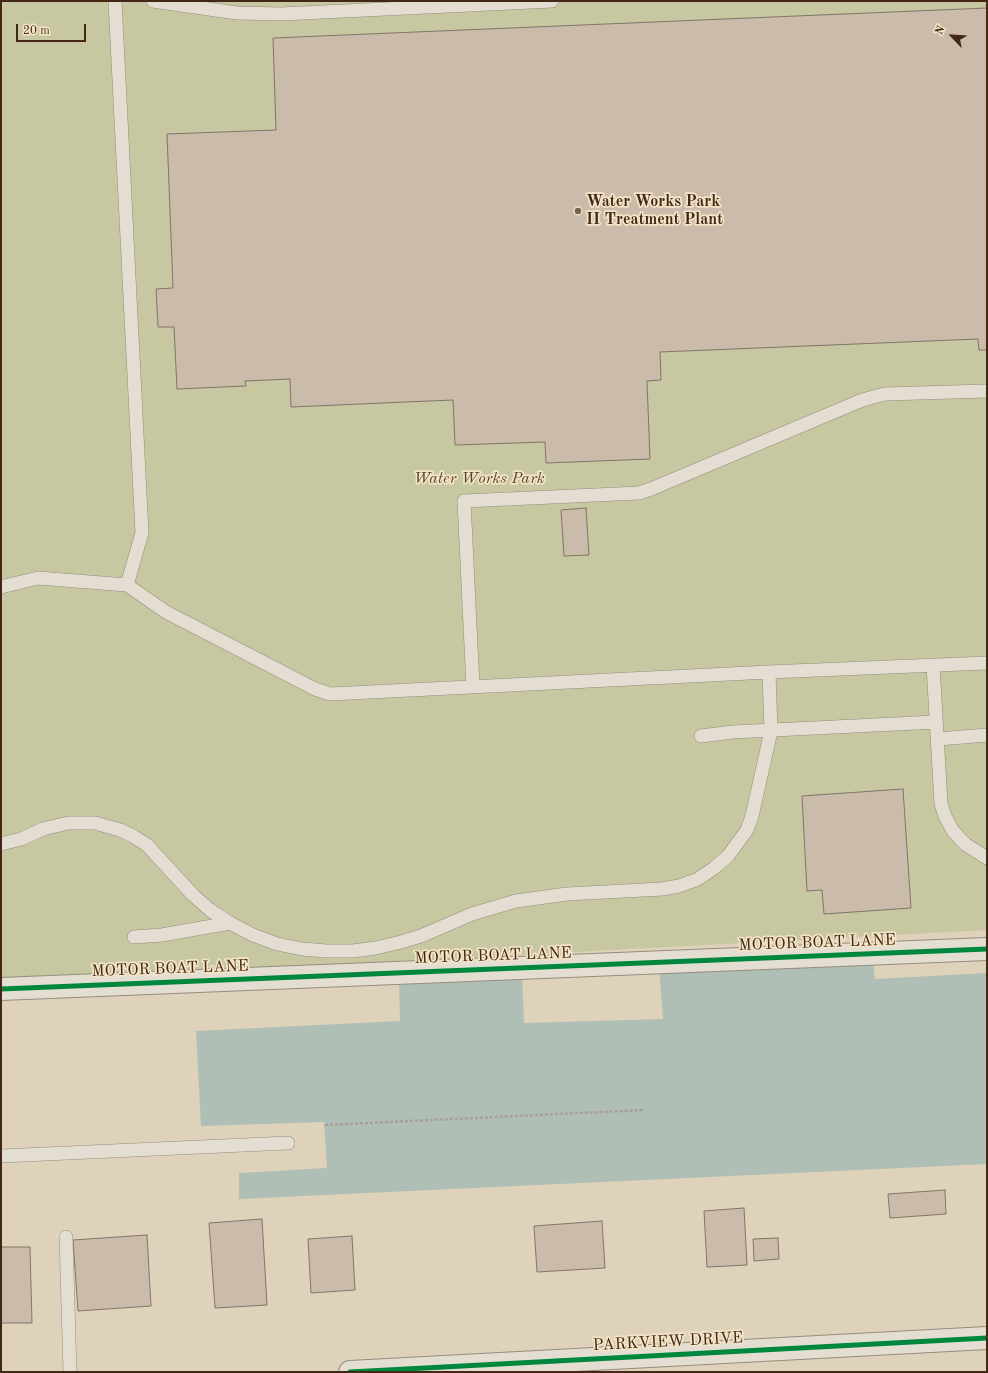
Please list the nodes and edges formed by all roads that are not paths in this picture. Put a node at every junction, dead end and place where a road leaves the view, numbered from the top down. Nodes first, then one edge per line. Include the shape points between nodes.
1 (115, 1) edge
2 (153, 1) edge
3 (552, 1) edge
4 (236, 7) edge
5 (987, 390) edge
6 (127, 584) junction
7 (1, 587) edge
8 (987, 663) edge
9 (932, 666) junction
10 (769, 672) junction
11 (474, 687) junction
12 (936, 722) junction
13 (771, 731) junction
14 (987, 735) edge
15 (700, 736) dead end
16 (938, 739) junction
17 (1, 844) edge
18 (987, 858) edge
19 (230, 923) junction
20 (134, 937) dead end
21 (987, 949) edge
22 (1, 989) edge
23 (288, 1143) dead end
24 (1, 1156) edge
25 (66, 1237) dead end
26 (987, 1338) edge
27 (70, 1372) edge
28 (350, 1372) edge

1 - 6 lane via 142,533
2 - 4 lane
3 - 4 lane via 282,14
5 - 11 lane via 885,394 873,397 640,493 464,501
6 - 7 lane via 38,578
6 - 11 lane via 166,612 315,689 330,694
8 - 9 lane
9 - 10 lane
9 - 12 lane
10 - 11 lane
10 - 13 lane
12 - 13 lane
12 - 16 lane
13 - 15 lane
13 - 19 lane via 747,830 728,856 714,868 698,879 679,886 567,894 516,901 472,914 421,936 376,948 353,951 302,949 277,944
14 - 16 lane
16 - 18 lane via 941,804 944,816 965,844
17 - 19 lane via 68,823 95,823 120,830 147,845 193,895
19 - 20 lane via 162,935
21 - 22 street, MOTOR BOAT LANE
23 - 24 lane
25 - 27 lane
26 - 28 street, PARKVIEW DRIVE

